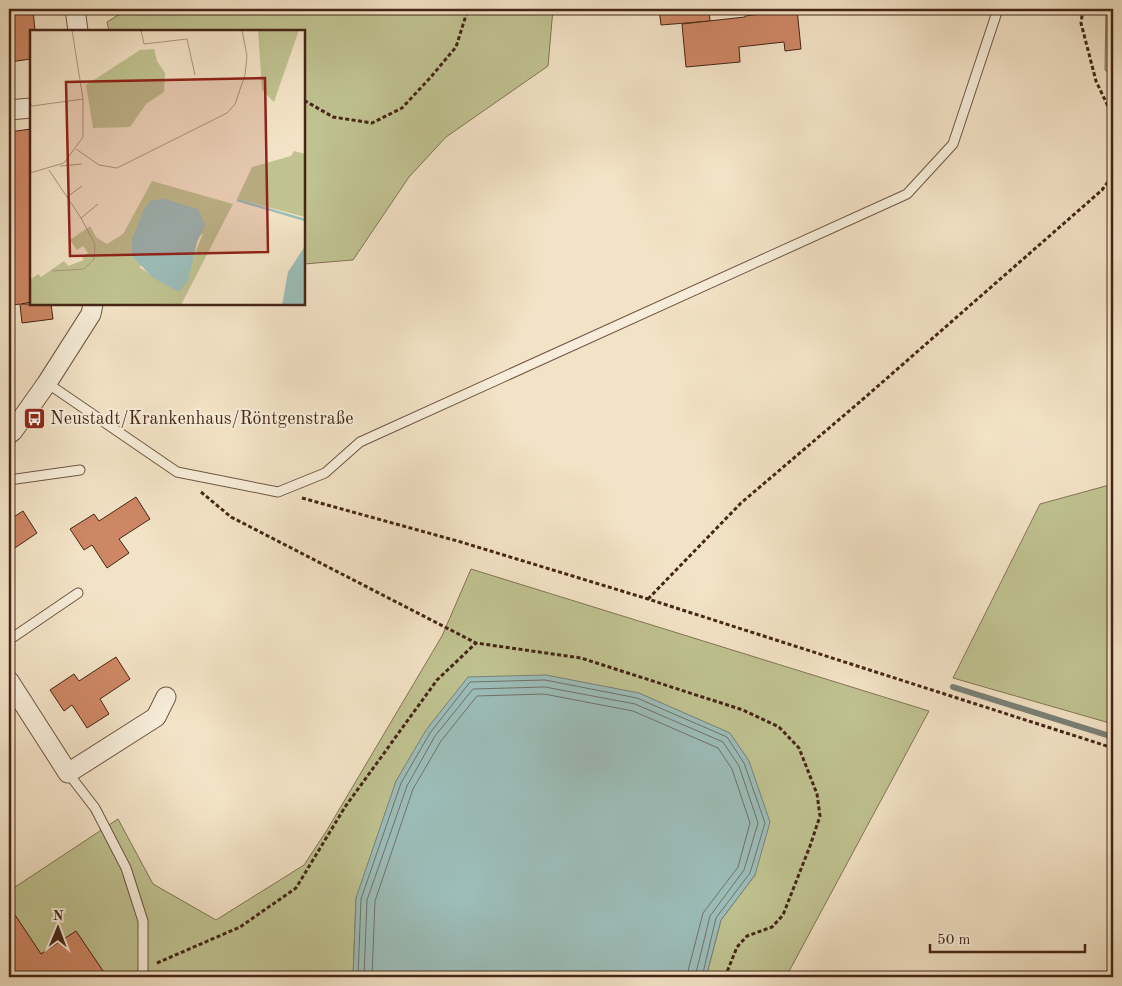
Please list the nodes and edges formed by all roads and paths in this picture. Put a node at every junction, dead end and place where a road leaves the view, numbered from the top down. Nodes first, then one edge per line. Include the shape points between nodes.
1 (75, 9) edge
2 (467, 9) edge
3 (998, 9) edge
4 (1083, 9) edge
5 (78, 30) edge
6 (305, 101) edge
7 (30, 108) edge
8 (9, 110) edge
9 (1113, 117) edge
10 (1113, 175) edge
11 (93, 305) edge
12 (47, 383) junction
13 (9, 434) edge
14 (80, 470) dead end
15 (177, 472) junction
16 (9, 480) edge
17 (278, 492) junction
18 (78, 593) dead end
19 (648, 599) junction
20 (9, 640) edge
21 (476, 643) junction
22 (9, 681) edge
23 (166, 697) dead end
24 (1113, 748) edge
25 (68, 773) junction
26 (142, 973) edge
27 (725, 977) edge

1 - 5 street
2 - 6 path via 456,47 402,108 372,123 333,117
3 - 17 lane via 953,144 907,194 360,442 325,473
4 - 9 path via 1081,23 1096,81
7 - 8 street
10 - 19 path via 1095,197 741,503
11 - 12 street
12 - 13 street
12 - 15 lane
14 - 16 lane
15 - 17 lane
15 - 21 path via 231,517
17 - 19 path via 461,542
18 - 20 lane
19 - 24 path
21 - 26 path via 437,680 345,807 296,888 240,927
21 - 27 path via 581,658 744,710 779,727 799,748 817,794 820,816 783,915 772,927 747,936 737,947
22 - 25 street
23 - 25 street via 156,717
25 - 26 lane via 95,808 126,868 143,921

